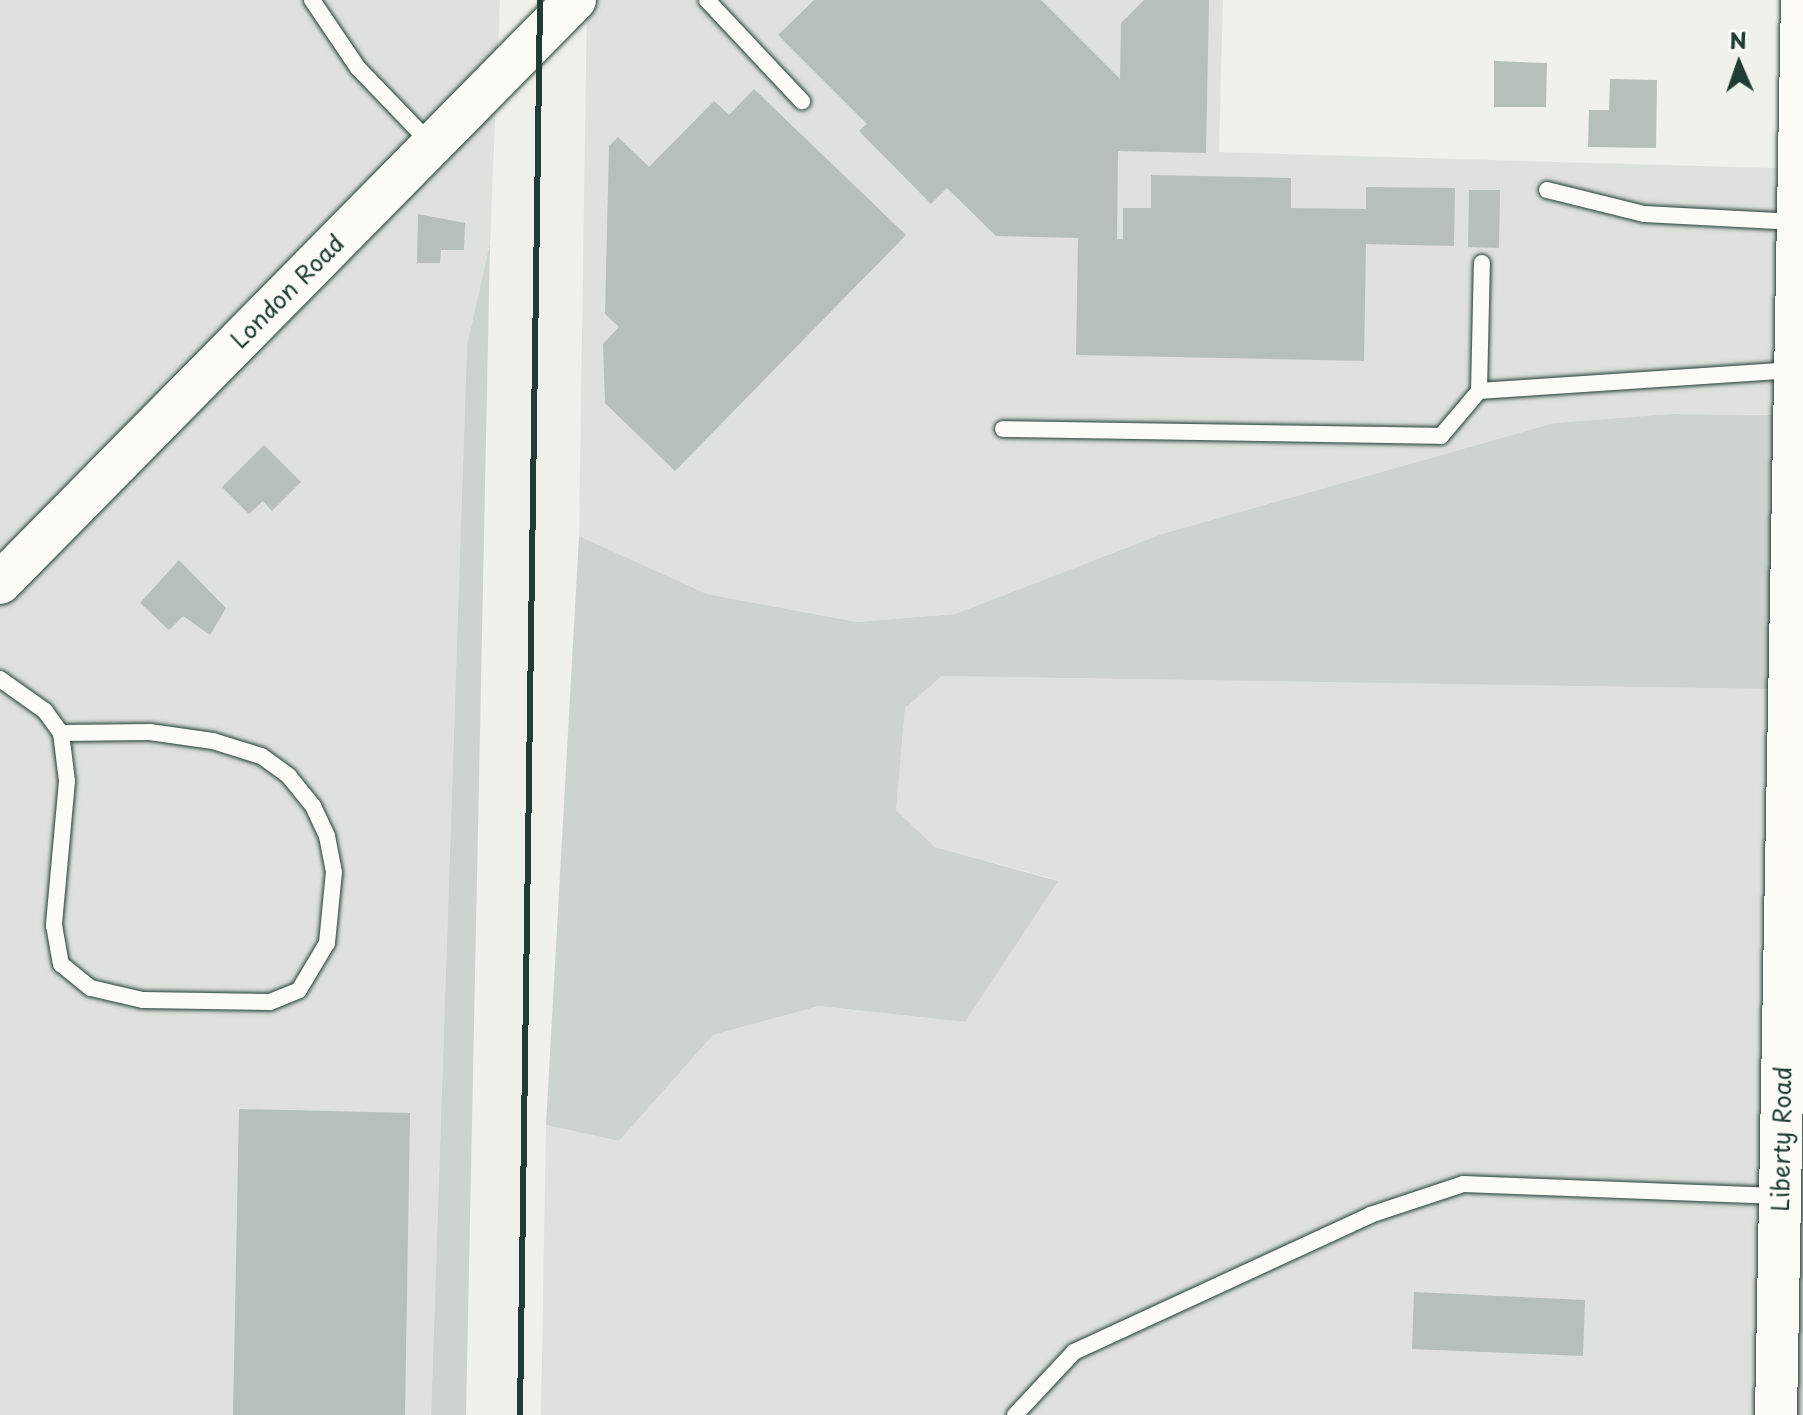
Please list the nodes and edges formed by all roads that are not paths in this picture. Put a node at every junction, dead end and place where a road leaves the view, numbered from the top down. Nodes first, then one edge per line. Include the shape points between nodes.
1 (312, 0) edge
2 (575, 0) edge
3 (707, 0) edge
4 (1802, 0) edge
5 (802, 101) dead end
6 (432, 145) junction
7 (1547, 190) dead end
8 (1797, 222) junction
9 (1482, 263) dead end
10 (1795, 370) junction
11 (1479, 391) junction
12 (1003, 429) dead end
13 (0, 583) edge
14 (0, 679) edge
15 (61, 733) junction
16 (1794, 820) edge
17 (1780, 1196) junction
18 (1015, 1415) edge
19 (1776, 1415) edge

1 - 6 lane via 358,68
2 - 6 street, London Road
3 - 5 lane
4 - 8 street, Liberty Road
6 - 13 street, London Road
7 - 8 lane via 1644,214
8 - 10 street, Liberty Road
9 - 11 lane
10 - 11 lane
10 - 16 street, Liberty Road
11 - 12 lane via 1441,436
14 - 15 lane via 45,711
15 - 15 lane via 67,781 54,925 61,964 91,988 143,1000 270,1002 299,990 316,970 327,943 334,872 327,836 313,806 289,776 261,756 213,741 150,732
16 - 17 street, Liberty Road
17 - 18 lane via 1463,1184 1370,1215 1074,1352
17 - 19 street, Liberty Road

